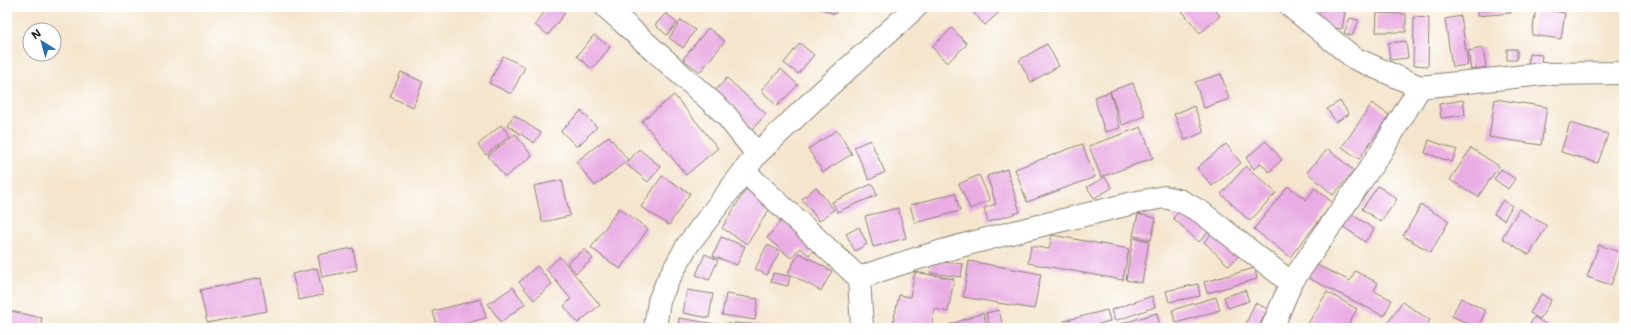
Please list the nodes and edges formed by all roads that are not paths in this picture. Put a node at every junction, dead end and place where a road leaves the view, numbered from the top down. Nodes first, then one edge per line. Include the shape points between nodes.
1 (606, 7) edge
2 (916, 7) edge
3 (1291, 7) edge
4 (1624, 73) edge
5 (1420, 88) junction
6 (750, 162) junction
7 (859, 278) junction
8 (1291, 283) junction
9 (655, 328) edge
10 (862, 328) edge
11 (1272, 328) edge

1 - 6 street via 725,114
2 - 6 street via 823,91
3 - 5 street via 1354,58
4 - 5 street via 1544,74
5 - 8 street via 1379,155
6 - 7 street
6 - 9 street via 687,246 659,300
7 - 8 street via 933,253 1164,197 1181,201 1201,212
7 - 10 street
8 - 11 street

